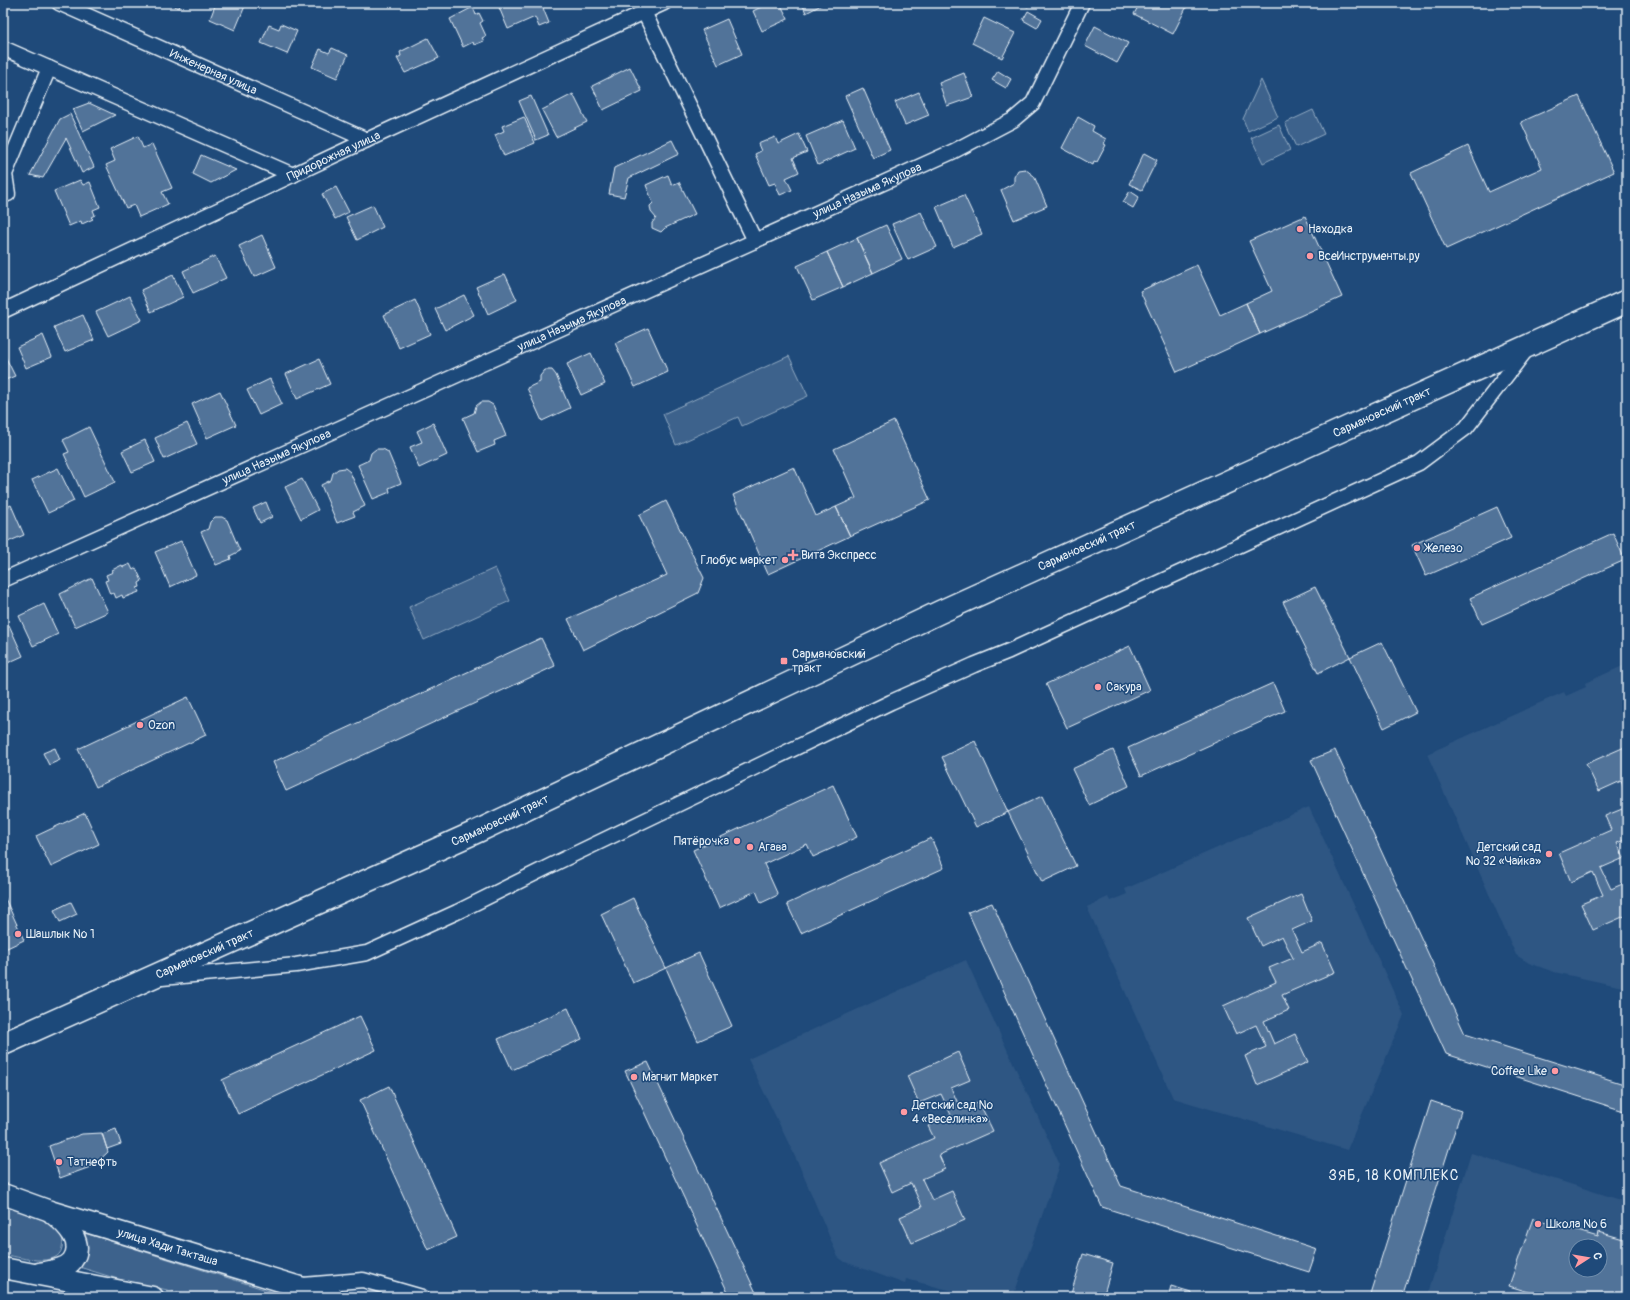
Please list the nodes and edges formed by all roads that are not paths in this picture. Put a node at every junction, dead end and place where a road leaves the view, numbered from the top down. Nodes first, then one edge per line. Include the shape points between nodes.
1 (59, 3) edge
2 (1082, 3) edge
3 (654, 6) edge
4 (3, 48) edge
5 (49, 68) junction
6 (367, 140) junction
7 (293, 175) junction
8 (8, 194) dead end
9 (755, 241) junction
10 (1627, 301) edge
11 (3, 311) edge
12 (1530, 345) junction
13 (3, 580) edge
14 (144, 980) junction
15 (3, 1044) edge
16 (3, 1194) edge
17 (50, 1211) junction
18 (3, 1268) edge
19 (35, 1274) junction
20 (297, 1285) junction
21 (152, 1297) edge
22 (333, 1297) edge
23 (422, 1297) edge

1 - 6 street, Инженерная улица
2 - 9 street, улица Назыма Якупова via 1033,103 1013,120 954,151
3 - 6 street, Придорожная улица
3 - 9 street
4 - 5 street
5 - 7 street
5 - 8 street via 5,174
6 - 7 street, Придорожная улица
7 - 11 street, Придорожная улица
9 - 13 street, улица Назыма Якупова
10 - 12 main road, Сармановский тракт
12 - 14 main road, Сармановский тракт via 940,612 478,831
12 - 14 street via 1466,428 1419,463 1009,652 891,702 457,912 367,953 296,965
14 - 15 main road, Сармановский тракт
16 - 17 main road, улица Хади Такташа
17 - 19 main road via 74,1235 76,1248 72,1261 62,1268
17 - 20 main road, улица Хади Такташа
18 - 19 main road
19 - 21 main road
20 - 22 main road, улица Хади Такташа
20 - 23 street via 363,1280

